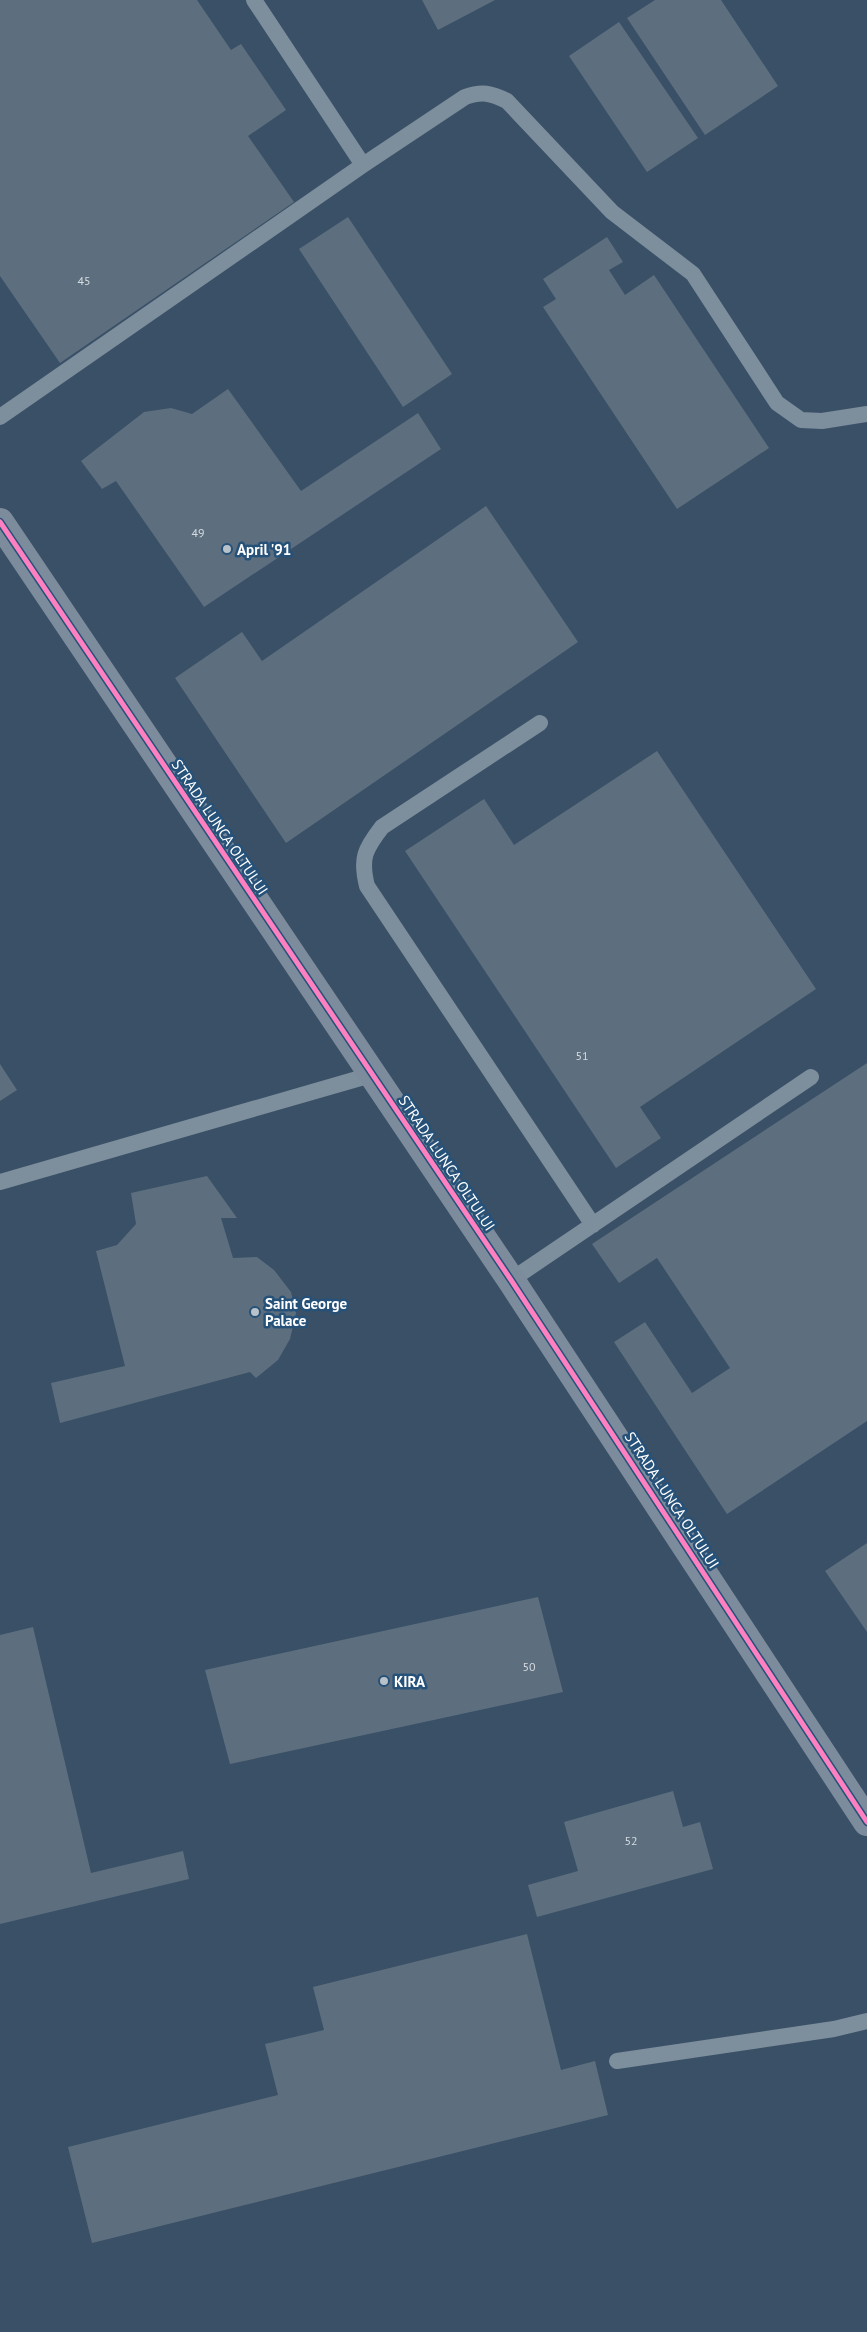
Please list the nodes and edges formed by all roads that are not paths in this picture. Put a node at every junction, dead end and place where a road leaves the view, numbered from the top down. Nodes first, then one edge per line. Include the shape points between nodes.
1 (254, 0) edge
2 (363, 165) junction
3 (867, 414) edge
4 (0, 417) edge
5 (0, 522) edge
6 (540, 723) dead end
7 (371, 1075) junction
8 (811, 1077) dead end
9 (0, 1182) edge
10 (593, 1225) junction
11 (511, 1280) junction
12 (867, 1822) edge
13 (867, 2021) edge
14 (616, 2061) dead end

1 - 2 lane
2 - 3 lane via 464,97 478,92 493,93 507,101 612,212 693,274 777,403 800,420 822,421
2 - 4 lane
5 - 7 main road, STRADA LUNCA OLTULUI
6 - 10 lane via 382,827 366,849 363,870 367,886
7 - 9 lane
7 - 11 main road, STRADA LUNCA OLTULUI
8 - 10 lane
10 - 11 lane
11 - 12 main road, STRADA LUNCA OLTULUI
13 - 14 lane via 834,2029

